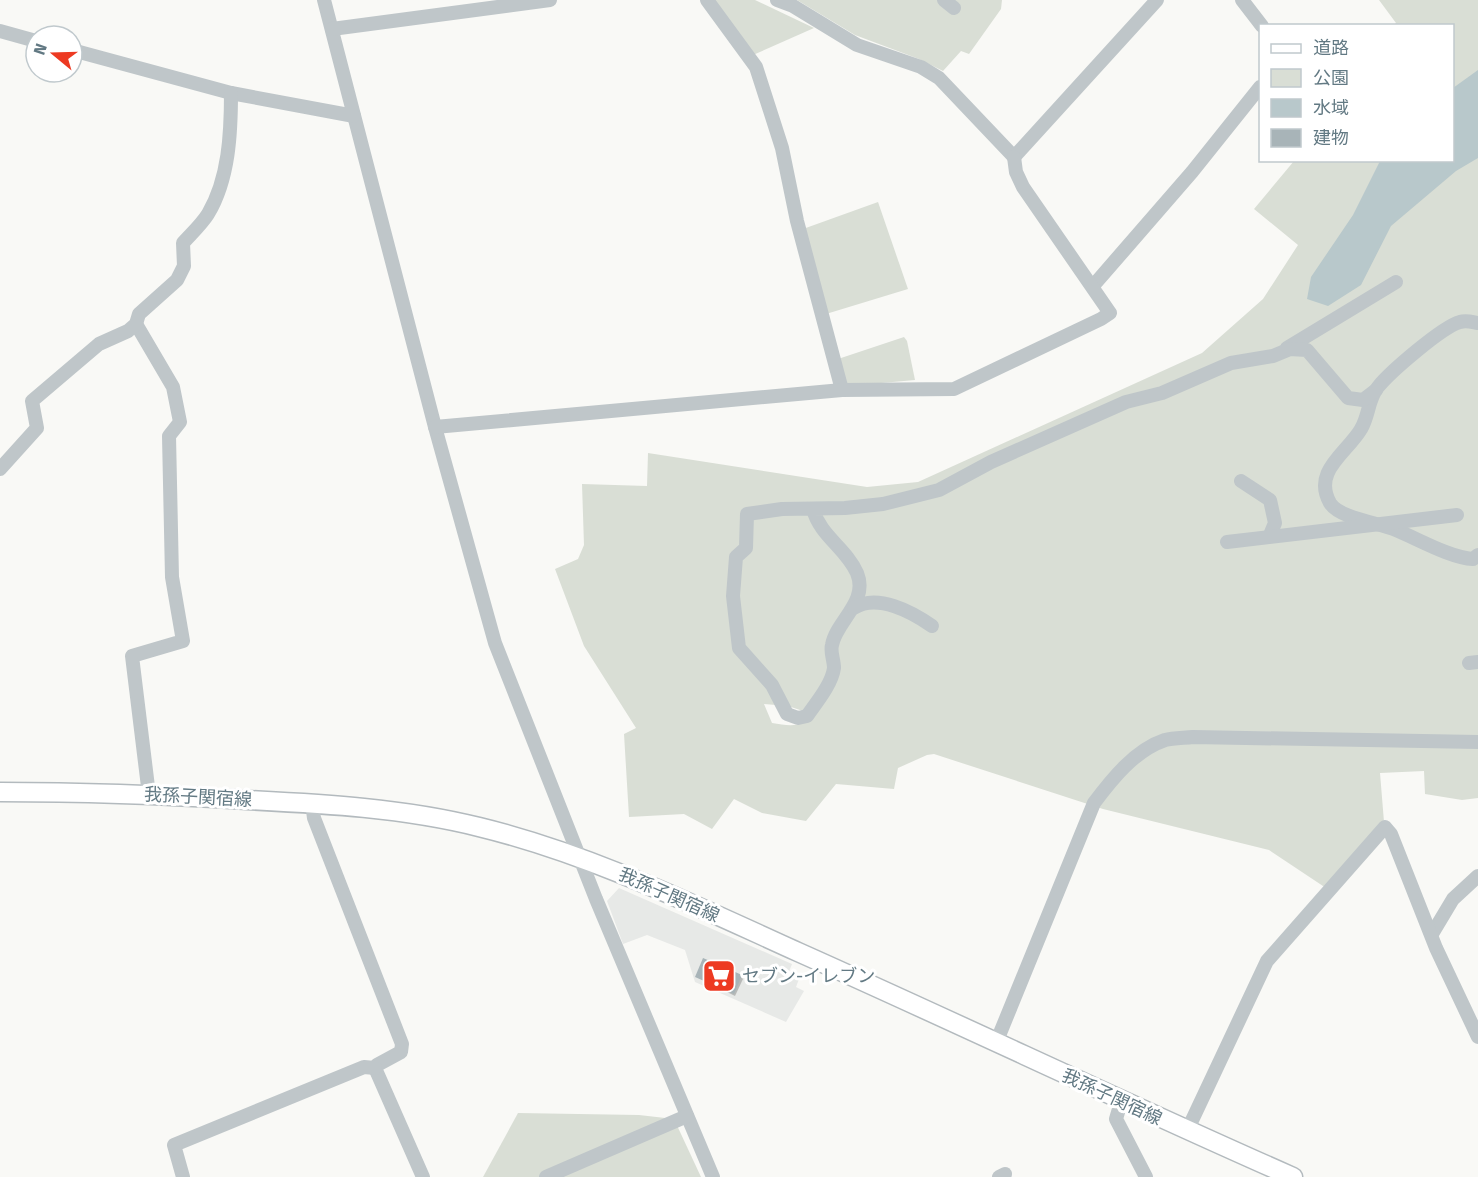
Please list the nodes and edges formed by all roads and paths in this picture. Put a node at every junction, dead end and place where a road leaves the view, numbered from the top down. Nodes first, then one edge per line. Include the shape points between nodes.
1 (324, 0) edge
2 (550, 0) edge
3 (707, 0) edge
4 (777, 0) edge
5 (1156, 0) edge
6 (1242, 0) edge
7 (1260, 24) edge
8 (332, 29) junction
9 (0, 31) edge
10 (24, 37) edge
11 (84, 53) edge
12 (1259, 88) edge
13 (231, 93) junction
14 (354, 116) junction
15 (1014, 157) junction
16 (1396, 282) dead end
17 (1093, 286) junction
18 (1478, 323) edge
19 (136, 324) junction
20 (1319, 327) junction
21 (1283, 352) junction
22 (1315, 356) junction
23 (842, 390) junction
24 (1376, 390) junction
25 (435, 427) junction
26 (0, 469) edge
27 (1240, 482) dead end
28 (813, 509) junction
29 (1457, 515) dead end
30 (1384, 525) junction
31 (1270, 535) junction
32 (1227, 542) dead end
33 (1478, 555) edge
34 (854, 608) junction
35 (932, 626) dead end
36 (1478, 742) edge
37 (0, 792) edge
38 (149, 795) junction
39 (312, 803) junction
40 (580, 857) junction
41 (1478, 876) edge
42 (1432, 934) junction
43 (1478, 1037) edge
44 (996, 1043) junction
45 (375, 1068) junction
46 (1120, 1102) junction
47 (687, 1116) junction
48 (1187, 1131) junction
49 (183, 1177) edge
50 (423, 1177) edge
51 (546, 1177) edge
52 (713, 1177) edge
53 (1146, 1177) edge
54 (1293, 1177) edge

1 - 8 street
2 - 8 street
3 - 23 street via 756,67 782,148
4 - 15 street via 857,45 921,67 939,78
5 - 15 street
6 - 7 street
8 - 14 street
9 - 10 street
11 - 13 street
12 - 17 street
13 - 14 street
13 - 19 street via 229,147 219,189 207,215 183,243 184,266 177,280 139,314
14 - 25 street
15 - 17 street via 1023,187
16 - 20 street
17 - 23 street via 1110,312 1101,319 954,389
18 - 24 street via 1464,321 1451,326
19 - 26 street via 99,344 32,401 37,428
19 - 38 street via 173,387 180,422 169,436 172,577 183,641 132,656
20 - 21 street
20 - 22 street
21 - 22 street via 1298,348
21 - 28 street via 1231,363 1162,393 1126,402 991,462 939,490 883,504
22 - 24 street via 1348,398 1363,400
23 - 25 street
24 - 30 street via 1361,429 1327,472 1323,485 1337,511
25 - 40 street via 495,643
27 - 31 street via 1270,500 1275,523
28 - 34 street via 822,531 850,560 858,575
28 - 34 street via 747,514 746,548 736,557 734,596 739,648 772,685 787,714 807,716 823,692 834,670 832,644
29 - 30 street
30 - 31 street
30 - 33 street via 1454,556 1473,559
31 - 32 street
34 - 35 street via 874,602 904,611
36 - 44 street via 1193,737 1164,740 1114,777 1094,803
37 - 38 main road, 我孫子関宿線
38 - 39 main road, 我孫子関宿線
39 - 40 main road, 我孫子関宿線 via 449,820
39 - 45 street via 314,818 402,1044 401,1052
40 - 44 main road, 我孫子関宿線
40 - 47 street
41 - 42 street via 1453,899
42 - 43 street
42 - 48 street via 1385,827 1267,961
44 - 46 main road, 我孫子関宿線
45 - 49 street via 364,1067 174,1145
45 - 50 street
46 - 48 main road, 我孫子関宿線
46 - 53 street via 1116,1119
47 - 51 street
47 - 52 street
48 - 54 main road, 我孫子関宿線

